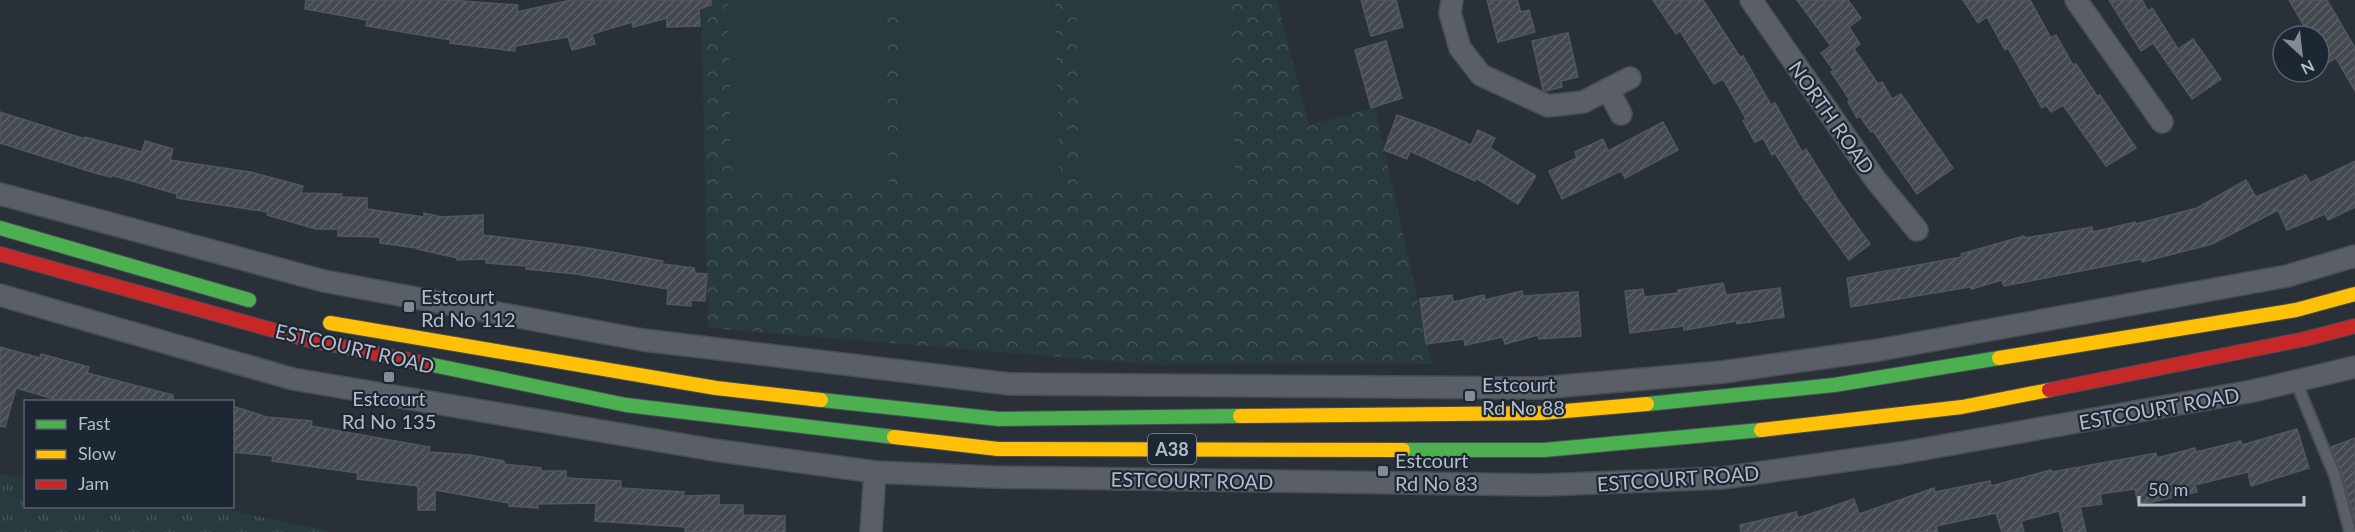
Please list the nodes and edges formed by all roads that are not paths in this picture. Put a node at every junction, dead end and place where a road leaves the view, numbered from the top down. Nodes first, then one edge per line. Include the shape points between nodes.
1 (1452, 0) edge
2 (1751, 0) edge
3 (2076, 0) edge
4 (1630, 78) dead end
5 (1608, 89) junction
6 (1621, 114) dead end
7 (2162, 122) dead end
8 (0, 194) edge
9 (0, 228) edge
10 (1917, 230) dead end
11 (0, 254) edge
12 (2355, 256) edge
13 (2355, 294) edge
14 (0, 295) edge
15 (261, 304) dead end
16 (318, 320) dead end
17 (2355, 326) edge
18 (643, 340) junction
19 (2355, 367) edge
20 (1723, 372) junction
21 (633, 376) junction
22 (2296, 382) junction
23 (1725, 397) junction
24 (715, 417) junction
25 (998, 449) junction
26 (714, 450) junction
27 (875, 472) junction
28 (992, 477) junction
29 (871, 532) edge
30 (2350, 532) edge

1 - 5 street via 1450,13 1460,48 1480,75 1548,106 1583,102
2 - 10 street, NORTH ROAD via 1875,179
3 - 7 street
4 - 5 street
5 - 6 street
8 - 18 street via 324,281
9 - 15 main road, ESTCOURT ROAD
11 - 24 main road, ESTCOURT ROAD / A38 via 309,340 626,405
12 - 20 street via 2287,276 1879,350
13 - 23 main road, ESTCOURT ROAD / A38 via 2296,310 1954,367
14 - 26 street, ESTCOURT ROAD via 293,379
16 - 21 main road, ESTCOURT ROAD / A38
17 - 25 main road, ESTCOURT ROAD / A38 via 1962,407 1717,435 1544,450
18 - 20 street via 1010,384 1540,388
18 - 21 street
19 - 22 street, ESTCOURT ROAD
20 - 23 street
21 - 23 main road, ESTCOURT ROAD / A38 via 999,419 1542,413
22 - 28 street, ESTCOURT ROAD via 1901,453 1722,478 1544,486
22 - 30 lane via 2335,476
24 - 25 main road, ESTCOURT ROAD / A38
24 - 26 street
25 - 28 street
26 - 27 street, ESTCOURT ROAD
27 - 28 street, ESTCOURT ROAD
27 - 29 street

